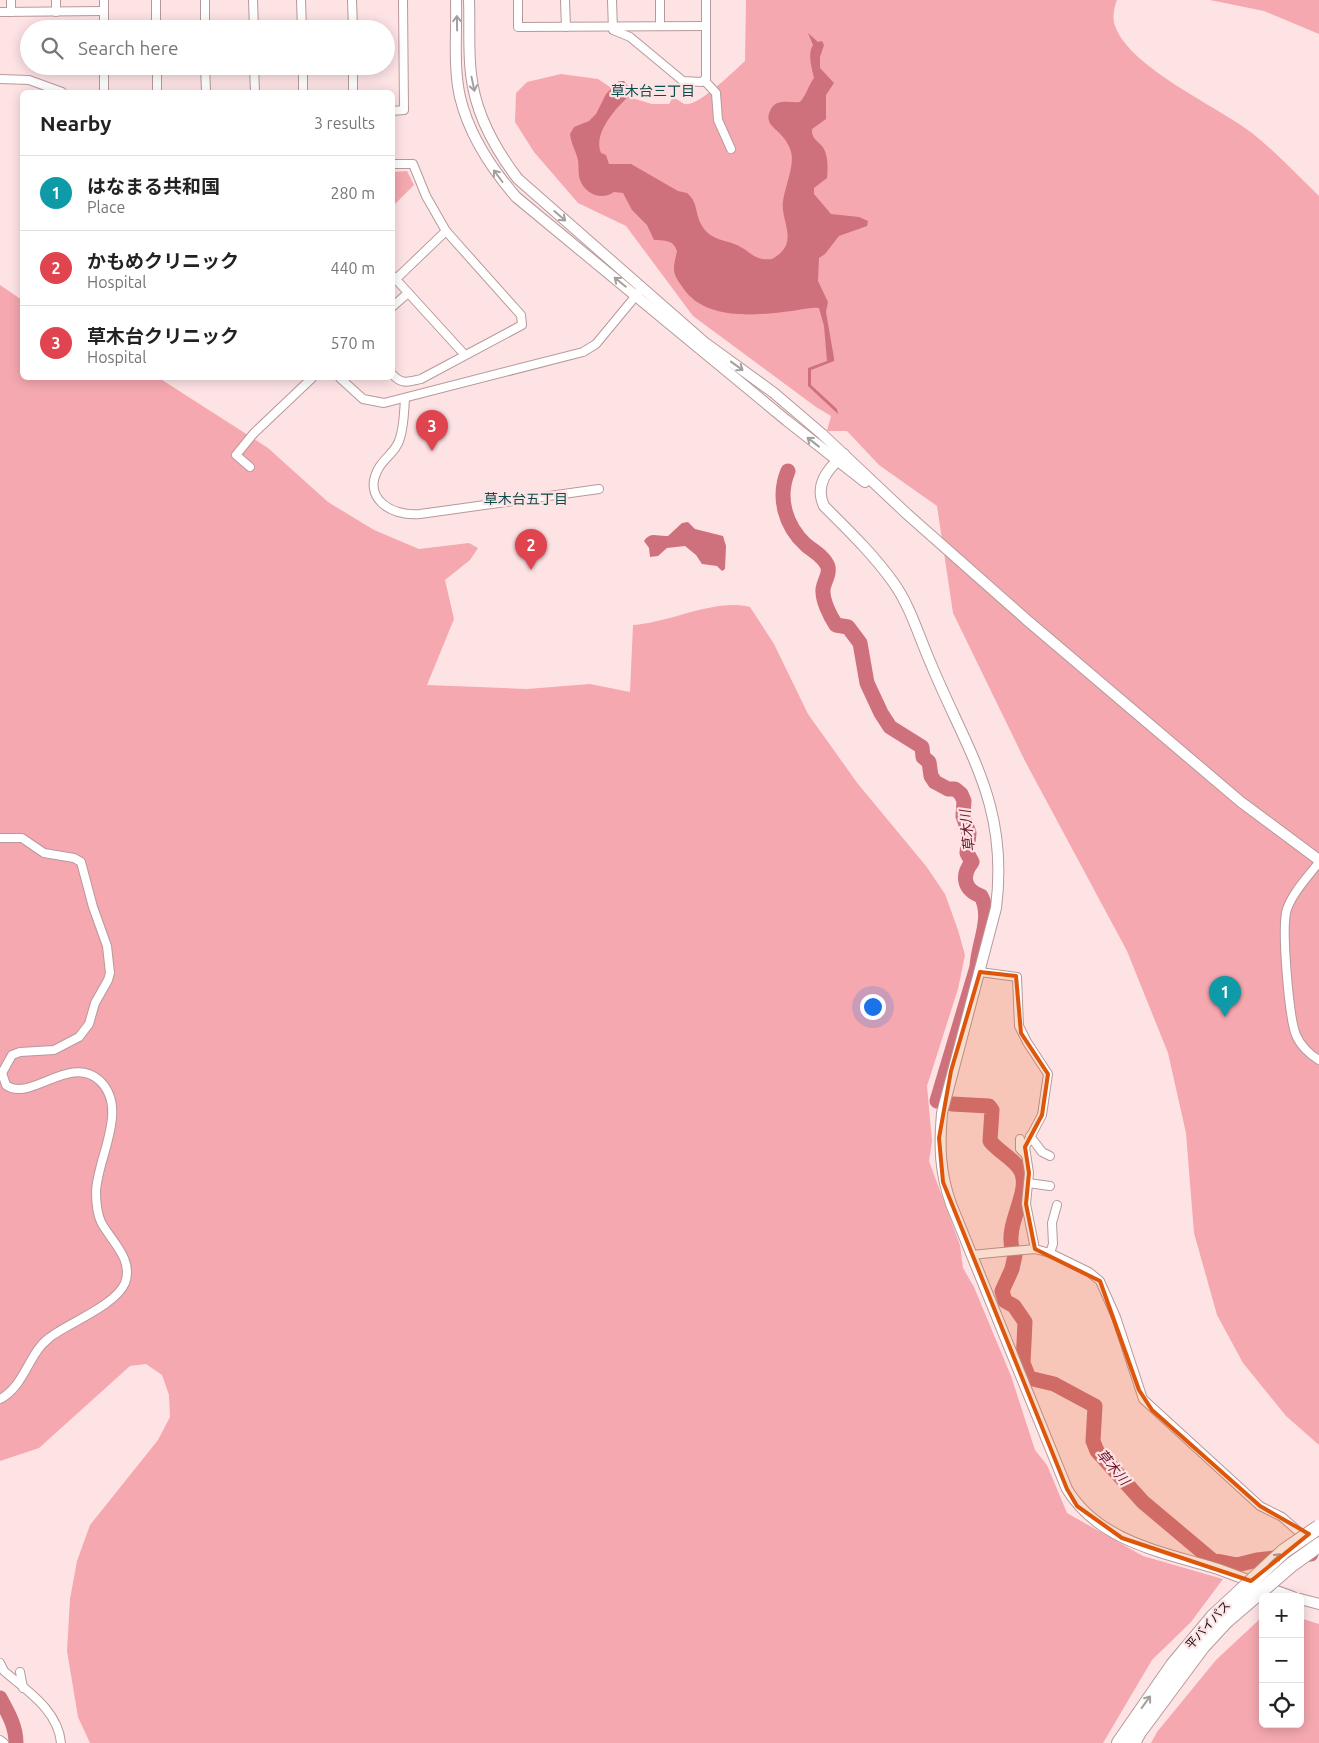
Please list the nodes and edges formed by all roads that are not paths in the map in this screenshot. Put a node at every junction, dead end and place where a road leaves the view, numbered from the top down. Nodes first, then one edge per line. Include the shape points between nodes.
1 (12, 0) edge
2 (56, 0) edge
3 (104, 0) edge
4 (156, 0) edge
5 (205, 0) edge
6 (253, 0) edge
7 (301, 0) edge
8 (352, 0) edge
9 (403, 0) edge
10 (456, 0) edge
11 (470, 0) edge
12 (518, 0) edge
13 (565, 0) edge
14 (612, 0) edge
15 (660, 0) edge
16 (706, 0) edge
17 (104, 11) junction
18 (0, 12) edge
19 (12, 12) junction
20 (56, 12) junction
21 (104, 20) edge
22 (156, 20) edge
23 (205, 20) edge
24 (254, 20) edge
25 (302, 20) edge
26 (353, 20) edge
27 (660, 26) junction
28 (706, 26) junction
29 (566, 27) junction
30 (612, 27) junction
31 (104, 75) edge
32 (157, 75) edge
33 (206, 75) edge
34 (254, 75) edge
35 (303, 75) edge
36 (353, 75) edge
37 (0, 79) edge
38 (704, 80) junction
39 (56, 90) edge
40 (104, 90) edge
41 (157, 90) edge
42 (206, 90) edge
43 (255, 90) edge
44 (303, 90) edge
45 (354, 90) edge
46 (395, 110) edge
47 (731, 149) dead end
48 (395, 164) edge
49 (446, 231) junction
50 (395, 276) edge
51 (395, 278) edge
52 (640, 291) junction
53 (408, 293) junction
54 (395, 304) edge
55 (464, 354) junction
56 (395, 378) edge
57 (310, 380) edge
58 (342, 380) edge
59 (405, 399) junction
60 (840, 457) junction
61 (250, 467) dead end
62 (599, 489) dead end
63 (0, 838) edge
64 (1319, 861) edge
65 (980, 972) junction
66 (1319, 1060) edge
67 (1030, 1136) junction
68 (1020, 1139) dead end
69 (1026, 1155) junction
70 (1050, 1156) dead end
71 (1028, 1183) junction
72 (1050, 1186) dead end
73 (1057, 1205) dead end
74 (1036, 1249) junction
75 (1050, 1253) junction
76 (971, 1255) junction
77 (0, 1399) edge
78 (1319, 1527) edge
79 (1319, 1535) edge
80 (1319, 1545) edge
81 (1283, 1593) edge
82 (1304, 1600) edge
83 (1319, 1604) edge
84 (1219, 1619) junction
85 (0, 1663) edge
86 (20, 1672) dead end
87 (23, 1688) junction
88 (0, 1740) edge
89 (4, 1743) edge
90 (61, 1743) edge
91 (1119, 1743) edge
92 (1133, 1743) edge

1 - 19 street
2 - 20 street
3 - 17 street
4 - 22 street
5 - 23 street
6 - 24 street
7 - 25 street
8 - 26 street
9 - 46 street via 404,110
52 -> 10 street via 516,197 485,157 460,96
11 -> 52 street via 473,83 485,123 503,159 524,184
12 - 29 street via 518,28
13 - 29 street
14 - 30 street
15 - 27 street
16 - 28 street
17 - 20 street
17 - 21 street
18 - 19 street
19 - 20 street
27 - 28 street
27 - 30 street
28 - 38 street
29 - 30 street
30 - 38 street via 630,37 683,81
31 - 40 street
32 - 41 street
33 - 42 street
34 - 43 street
35 - 44 street
36 - 45 street
37 - 39 street via 29,80
38 - 47 street via 716,93 718,120
48 - 49 street via 413,164
49 - 50 street
49 - 55 street via 521,315 522,325
51 - 53 street
52 - 59 street via 596,344 583,352
52 - 60 street
53 - 54 street
53 - 55 street
55 - 56 street via 421,379 407,383
57 - 61 street via 254,433 236,456
58 - 59 street via 363,399 384,403
59 - 62 street via 400,437 392,454 380,466 375,480 376,496 392,511 420,514
60 - 64 street via 1233,796
60 - 65 street via 821,483 820,497 824,506 894,583 974,755 991,805 999,882
63 - 77 street via 22,838 44,853 74,858 84,866 107,946 108,980 95,1003 89,1024 79,1037 54,1050 20,1052 12,1056 2,1073 6,1085 12,1088 26,1088 75,1073 93,1075 105,1088 112,1121 96,1198 101,1220 123,1254 127,1270 124,1286 87,1317 45,1342 17,1385
64 - 66 street via 1292,897 1284,929 1296,1035
65 - 67 street via 1017,977 1019,1026 1048,1074 1042,1115
65 - 76 street via 952,1071 940,1138 943,1182
67 - 69 street
67 - 70 street via 1042,1152
68 - 69 street via 1020,1149
69 - 71 street
71 - 72 street
71 - 74 street via 1026,1208
73 - 75 street
74 - 75 street
74 - 76 street
75 - 79 street via 1100,1281 1116,1317 1139,1390 1152,1410 1260,1506 1282,1517 1299,1532
76 - 81 street via 1067,1489 1077,1506 1096,1522 1138,1545
84 -> 78 highway, 平バイパス, bridge via 1284,1551
80 - 84 highway, 平バイパス, bridge
82 - 83 street
91 -> 84 highway, 平バイパス via 1173,1665
84 - 92 highway, 平バイパス
85 - 87 street
86 - 87 street
87 - 90 street via 54,1720
88 - 89 street

